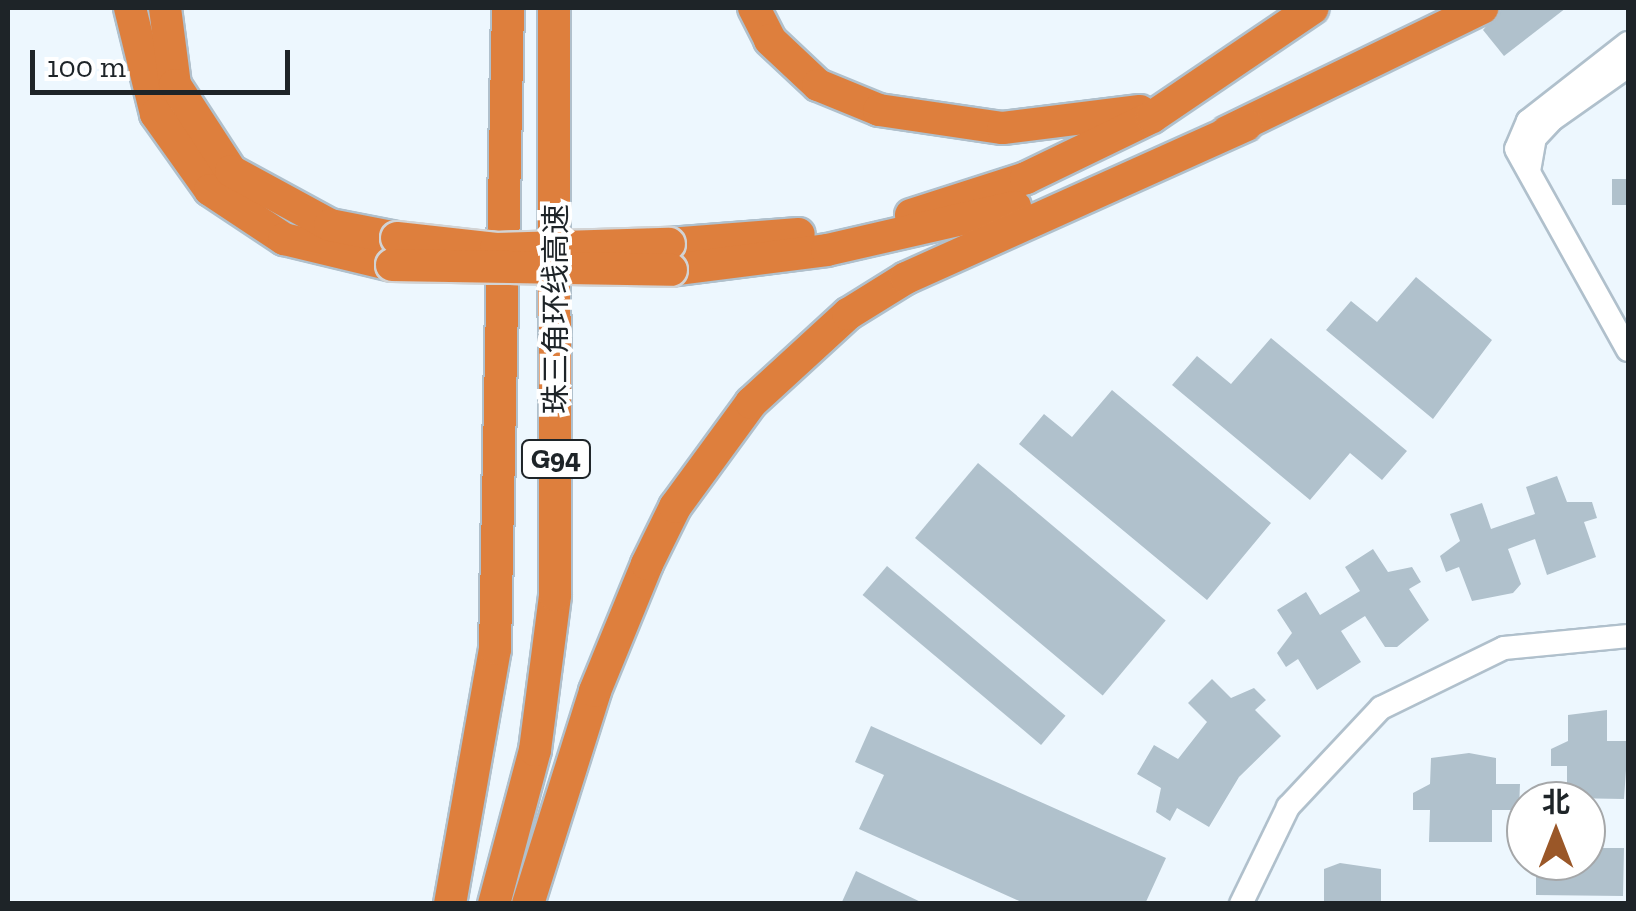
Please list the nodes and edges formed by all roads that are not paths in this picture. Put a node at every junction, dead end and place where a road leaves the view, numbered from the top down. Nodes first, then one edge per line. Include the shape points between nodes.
1 (130, 8) edge
2 (165, 8) edge
3 (485, 8) edge
4 (508, 8) edge
5 (554, 8) edge
6 (754, 8) edge
7 (1313, 8) edge
8 (1482, 8) edge
9 (1628, 44) edge
10 (1628, 66) edge
11 (1169, 105) junction
12 (1246, 125) junction
13 (508, 131) junction
14 (1536, 193) junction
15 (394, 252) junction
16 (670, 257) junction
17 (1628, 350) edge
18 (1628, 636) edge
19 (450, 904) edge
20 (494, 904) edge
21 (528, 904) edge
22 (1241, 904) edge

1 - 15 highway via 156,114 210,190 284,239
2 - 15 highway via 175,85 231,170
3 - 13 highway
4 - 13 highway, 珠三角环线高速 / G94
5 - 20 highway, 珠三角环线高速 / G94 via 554,595 535,750
6 - 11 highway via 770,40 818,84 937,124 1003,128
7 - 11 highway
8 - 12 highway
9 - 14 street via 1520,130 1517,161
10 - 14 street via 1535,138 1527,164
11 - 16 highway via 1026,178 903,217
12 - 16 highway via 975,220
12 - 21 highway via 906,278 848,314 751,403 676,507 647,564 595,691
13 - 19 highway, 珠三角环线高速 / G94 via 496,650
14 - 17 street
15 - 16 highway, bridge via 516,249
18 - 22 street via 1504,648 1381,708 1288,807

